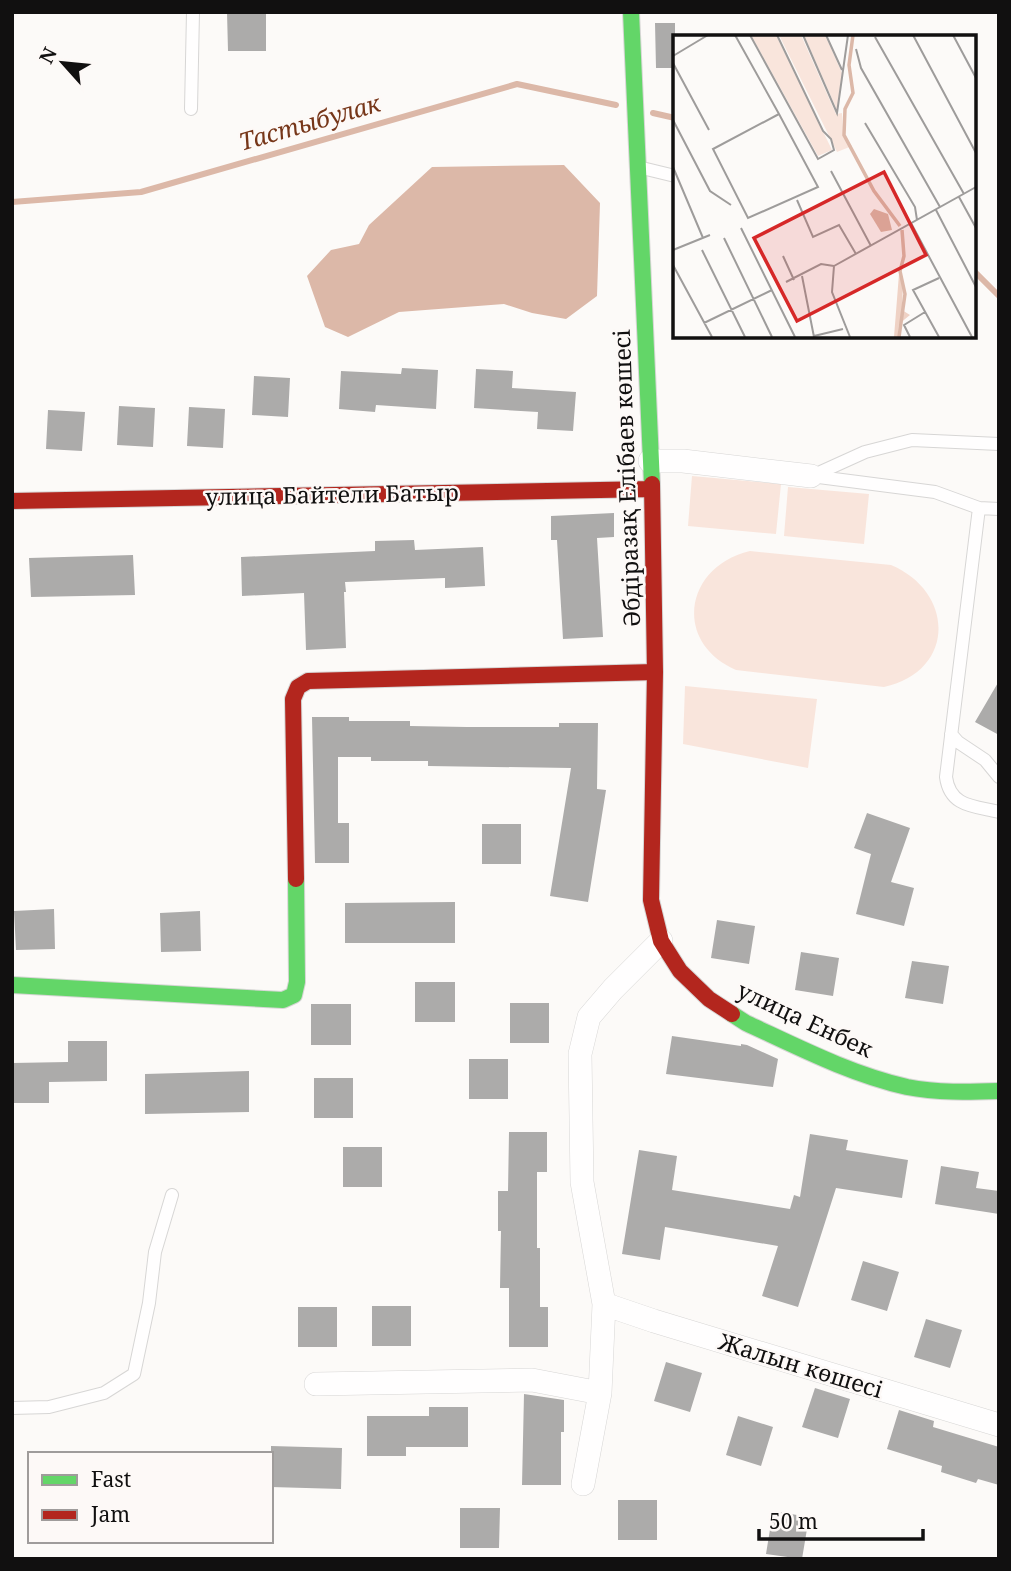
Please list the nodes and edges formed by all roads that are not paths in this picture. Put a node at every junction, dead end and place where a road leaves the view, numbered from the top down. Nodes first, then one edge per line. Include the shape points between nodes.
1 (193, 12) edge
2 (631, 12) edge
3 (191, 109) dead end
4 (638, 167) junction
5 (673, 176) edge
6 (999, 444) edge
7 (650, 461) junction
8 (811, 476) junction
9 (652, 489) junction
10 (12, 501) edge
11 (979, 508) junction
12 (999, 509) edge
13 (655, 672) junction
14 (951, 734) junction
15 (999, 777) edge
16 (999, 812) edge
17 (661, 941) junction
18 (12, 985) edge
19 (999, 1091) edge
20 (172, 1195) dead end
21 (604, 1304) junction
22 (316, 1384) dead end
23 (600, 1392) junction
24 (12, 1408) edge
25 (999, 1425) edge
26 (583, 1484) dead end

1 - 3 lane
2 - 4 street, Әбдіразақ Елібаев көшесі
4 - 5 lane
4 - 7 street, Әбдіразақ Елібаев көшесі
6 - 8 lane via 912,440 865,452
7 - 8 street
7 - 9 street, Әбдіразақ Елібаев көшесі
8 - 11 lane via 935,492
9 - 10 street, улица Байтели Батыр
9 - 13 street, Әбдіразақ Елібаев көшесі
11 - 12 lane
11 - 14 lane
13 - 17 street, Әбдіразақ Елібаев көшесі via 651,900
13 - 18 street via 307,681 293,699 294,995 283,1000
14 - 15 lane
14 - 16 lane via 947,789 965,804
17 - 19 street, улица Енбек via 680,971 709,999 746,1023 842,1067 908,1087
17 - 21 street via 589,1017 580,1054 582,1182
20 - 24 lane via 155,1252 134,1374 104,1393 49,1407
21 - 23 street
21 - 25 street, Жалын көшесі
22 - 23 street via 532,1380
23 - 26 street

